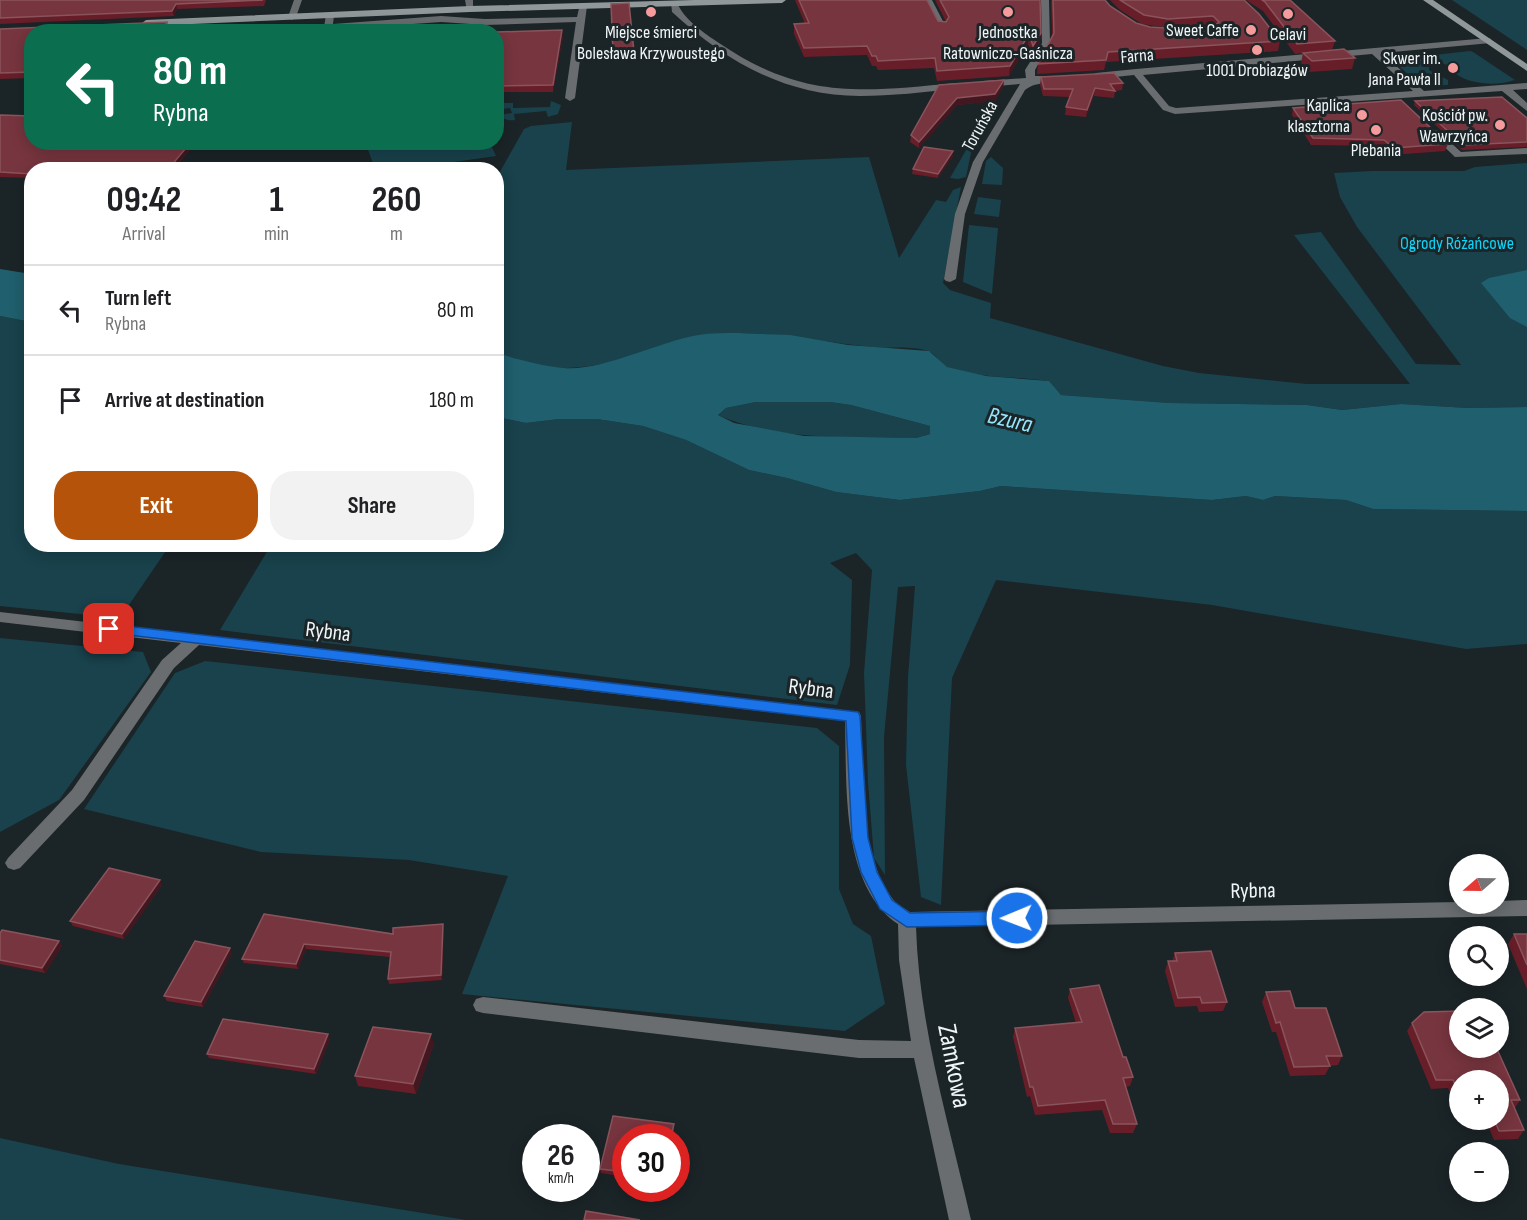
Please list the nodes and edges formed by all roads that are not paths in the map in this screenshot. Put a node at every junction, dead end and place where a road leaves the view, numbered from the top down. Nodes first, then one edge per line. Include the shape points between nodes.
1 (298, 0) edge
2 (782, 0) edge
3 (928, 0) edge
4 (1045, 0) edge
5 (1427, 0) edge
6 (660, 2) edge
7 (470, 4) edge
8 (674, 4) junction
9 (583, 6) junction
10 (330, 15) junction
11 (292, 17) junction
12 (581, 19) junction
13 (188, 22) joint
14 (131, 24) edge
15 (328, 24) edge
16 (370, 24) edge
17 (942, 27) edge
18 (1488, 41) junction
19 (1375, 52) junction
20 (1526, 66) edge
21 (1136, 72) junction
22 (1033, 79) junction
23 (977, 84) edge
24 (967, 85) edge
25 (1527, 86) edge
26 (1505, 88) junction
27 (1422, 94) junction
28 (1515, 97) junction
29 (570, 98) dead end
30 (1404, 102) junction
31 (1527, 108) edge
32 (1425, 124) edge
33 (1527, 152) edge
34 (950, 279) dead end
35 (0, 616) edge
36 (196, 639) junction
37 (14, 863) dead end
38 (1527, 908) edge
39 (907, 920) junction
40 (483, 1005) dead end
41 (922, 1048) junction
42 (960, 1220) edge

1 - 11 street
2 - 8 street
3 - 17 street
4 - 22 street, Toruńska via 1046,43 1030,70
5 - 18 street
6 - 8 street
6 - 9 street
7 - 9 street
7 - 10 street
8 - 24 street via 690,25 728,54 768,75 812,90 857,93
9 - 12 street
10 - 11 street
10 - 15 street
11 - 13 street
12 - 16 street via 441,19
12 - 29 street
13 - 14 street
18 - 19 street, Farna
18 - 20 street
19 - 21 street, Farna via 1290,56
19 - 27 street
21 - 22 street, Farna
21 - 30 street via 1166,108 1175,111
22 - 23 street, Farna
22 - 34 street, Toruńska via 1021,88 978,162 960,214
25 - 26 street
26 - 27 street
26 - 28 street
27 - 30 street
28 - 30 street
28 - 31 street
32 - 33 street via 1459,155
35 - 36 street, Rybna
36 - 37 street via 168,664 78,795
36 - 39 street, Rybna via 853,716 860,838 869,872 886,904
38 - 39 street, Rybna
39 - 41 street, Zamkowa via 908,960
40 - 41 street via 859,1049
41 - 42 street, Zamkowa

